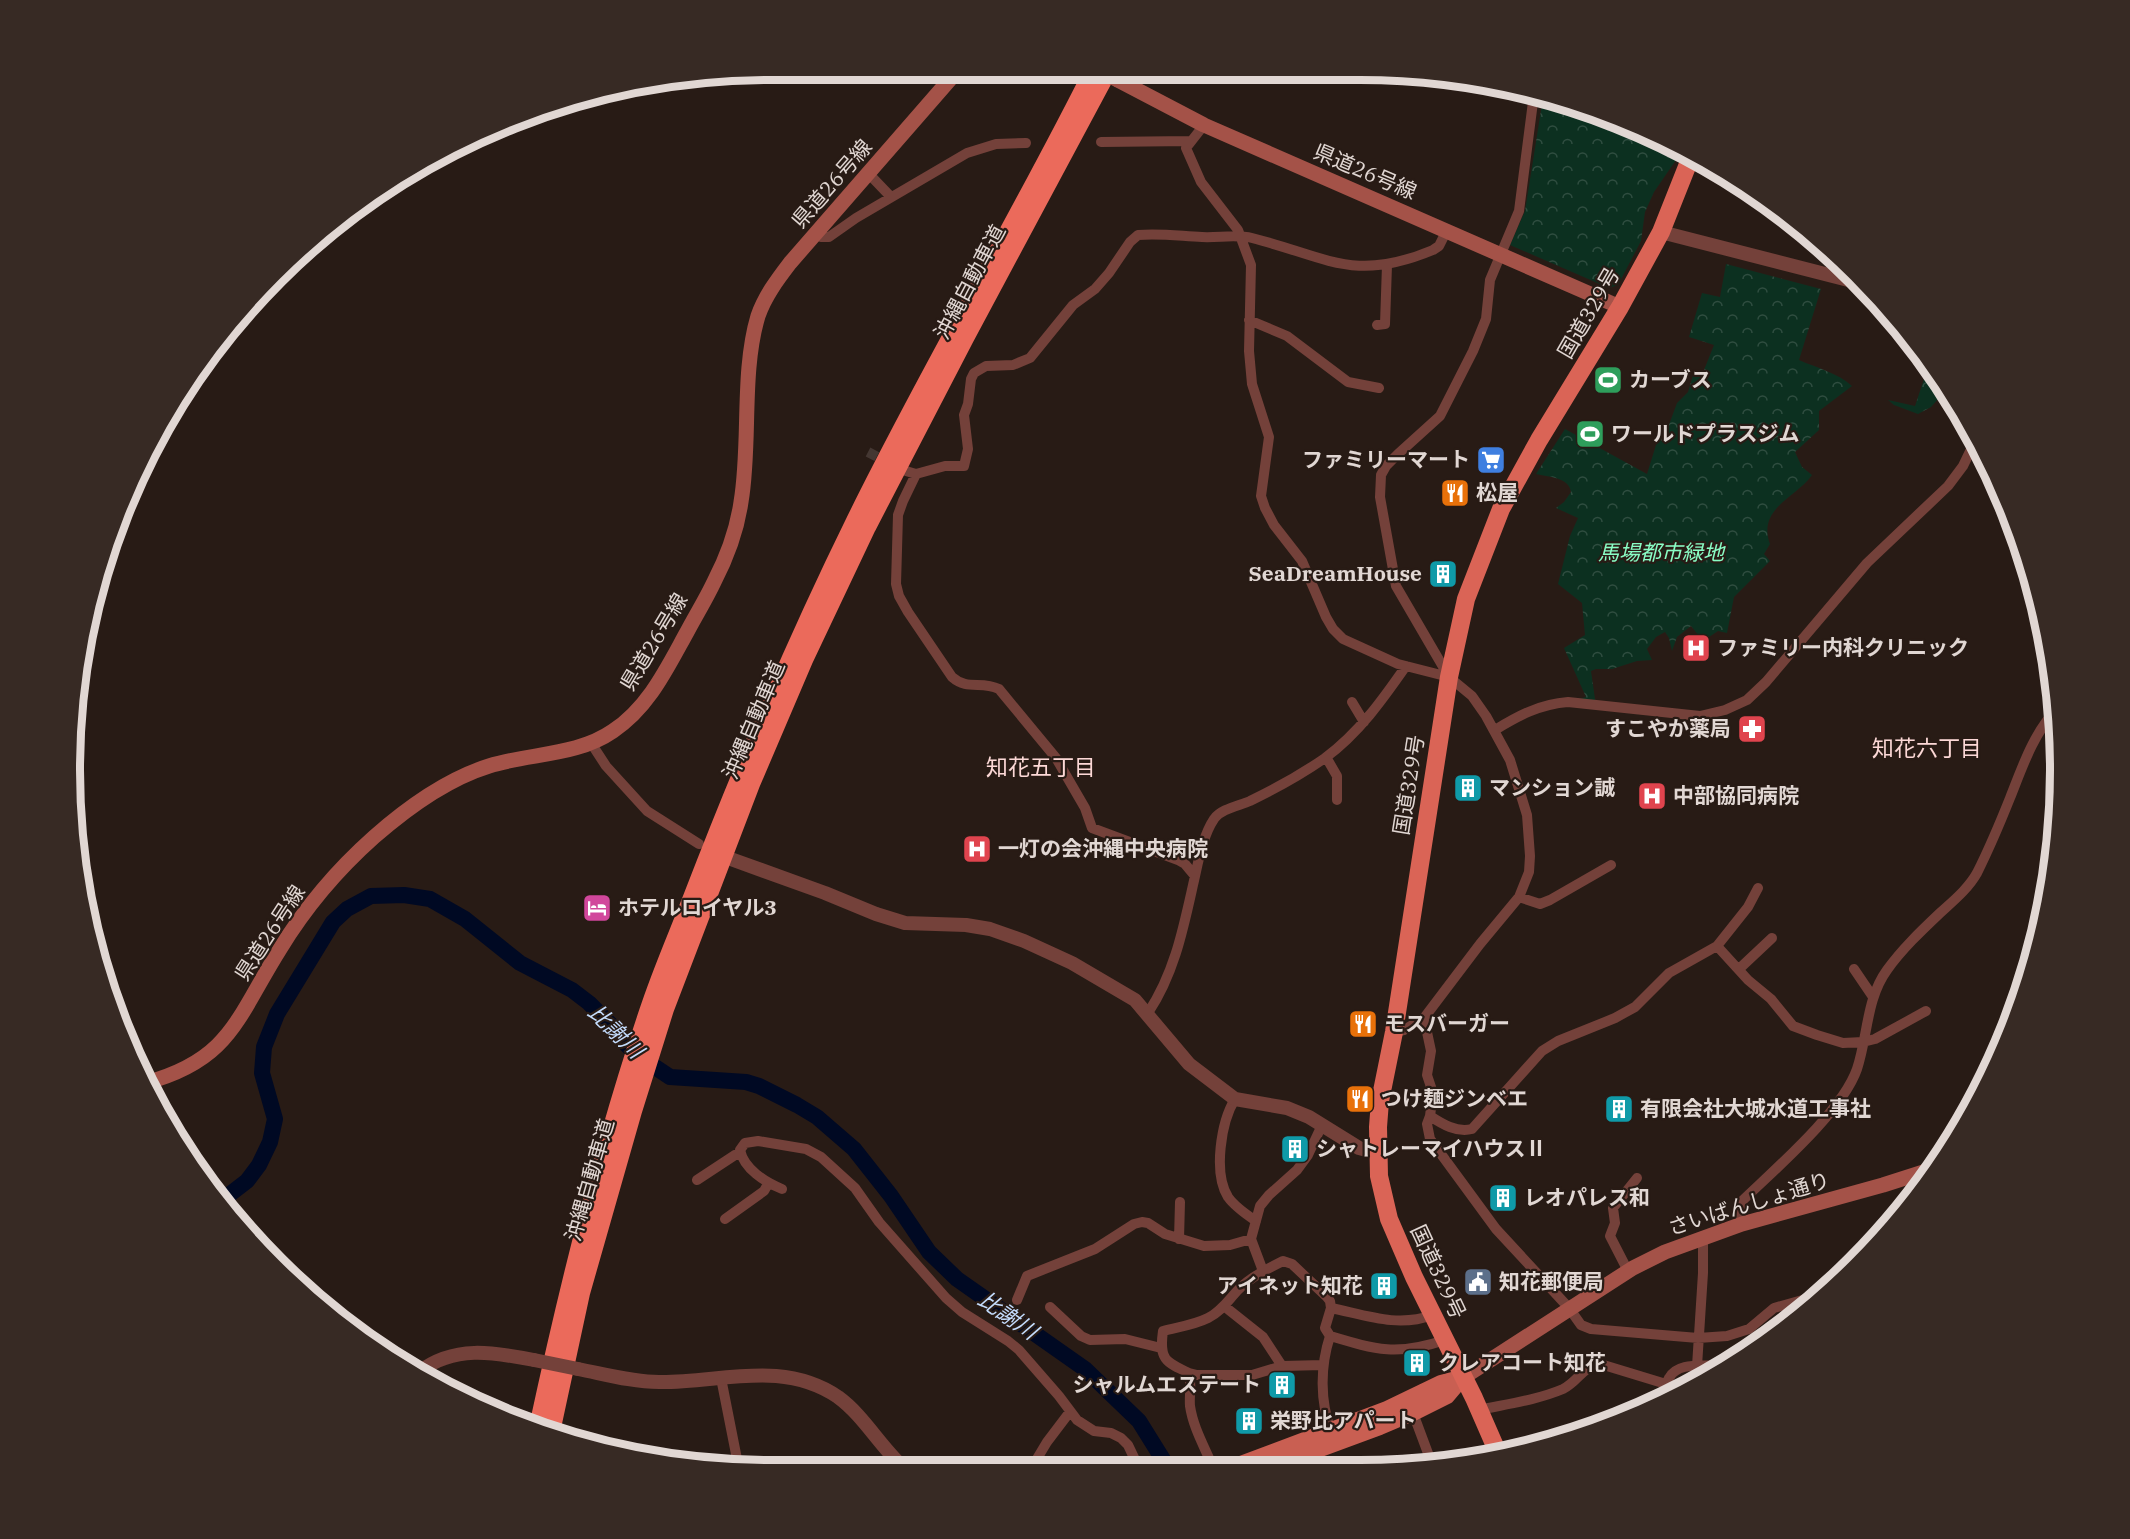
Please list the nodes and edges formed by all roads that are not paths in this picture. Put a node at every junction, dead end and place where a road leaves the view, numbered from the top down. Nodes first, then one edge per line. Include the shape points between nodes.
1 (949, 80) edge
2 (1089, 80) edge
3 (1110, 80) edge
4 (1122, 80) edge
5 (1533, 102) edge
6 (1204, 125) junction
7 (1191, 141) junction
8 (1101, 142) dead end
9 (1026, 143) dead end
10 (1689, 163) edge
11 (868, 174) junction
12 (891, 196) junction
13 (1447, 230) junction
14 (1661, 232) junction
15 (816, 233) junction
16 (1240, 237) junction
17 (1501, 253) junction
18 (1387, 265) junction
19 (1845, 279) edge
20 (1620, 307) junction
21 (1249, 320) junction
22 (1377, 325) dead end
23 (1379, 388) dead end
24 (1971, 449) edge
25 (1406, 666) junction
26 (1449, 677) junction
27 (1352, 702) dead end
28 (2048, 718) edge
29 (1364, 722) junction
30 (1494, 730) junction
31 (591, 743) junction
32 (1326, 757) junction
33 (1337, 800) dead end
34 (699, 843) dead end
35 (728, 858) dead end
36 (1611, 865) dead end
37 (1195, 876) junction
38 (1758, 888) dead end
39 (1519, 897) junction
40 (1773, 938) dead end
41 (1717, 946) junction
42 (1739, 969) junction
43 (1854, 969) dead end
44 (1873, 997) junction
45 (657, 1009) junction
46 (1926, 1011) dead end
47 (1148, 1013) junction
48 (1424, 1018) junction
49 (1394, 1032) junction
50 (1863, 1042) junction
51 (154, 1080) edge
52 (1235, 1099) junction
53 (626, 1108) junction
54 (1430, 1116) junction
55 (1322, 1125) junction
56 (1378, 1153) junction
57 (740, 1154) junction
58 (1920, 1173) edge
59 (1637, 1178) dead end
60 (697, 1180) dead end
61 (768, 1184) junction
62 (782, 1190) dead end
63 (1180, 1202) dead end
64 (724, 1219) dead end
65 (1256, 1221) junction
66 (1742, 1224) junction
67 (1704, 1237) junction
68 (1179, 1239) junction
69 (1251, 1239) junction
70 (1301, 1255) dead end
71 (1292, 1264) junction
72 (1263, 1270) junction
73 (1628, 1271) junction
74 (1017, 1300) dead end
75 (1800, 1301) edge
76 (1224, 1306) junction
77 (1050, 1307) dead end
78 (1331, 1308) junction
79 (1569, 1308) junction
80 (1432, 1315) junction
81 (1330, 1336) junction
82 (1698, 1338) junction
83 (1445, 1340) junction
84 (1161, 1348) junction
85 (1323, 1365) junction
86 (1708, 1365) edge
87 (1282, 1366) junction
88 (1697, 1366) junction
89 (426, 1368) edge
90 (1189, 1373) junction
91 (1464, 1377) junction
92 (721, 1378) junction
93 (1668, 1387) edge
94 (1660, 1391) edge
95 (1479, 1410) junction
96 (1070, 1413) junction
97 (1413, 1413) junction
98 (540, 1420) edge
99 (553, 1424) edge
100 (1331, 1431) junction
101 (1495, 1446) edge
102 (1429, 1456) edge
103 (1318, 1458) edge
104 (737, 1459) edge
105 (897, 1460) edge
106 (1036, 1460) edge
107 (1135, 1460) edge
108 (1209, 1460) edge
109 (1252, 1460) edge

1 - 11 main road, 県道26号線
2 - 45 highway, 沖縄自動車道 via 953,332 792,654 738,778
3 - 45 highway, 沖縄自動車道 via 959,349 862,537 750,784
4 - 6 main road, 県道26号線
5 - 17 street via 1519,212
6 - 7 street
6 - 13 main road, 県道26号線
7 - 8 street
7 - 16 street via 1186,148 1201,182
9 - 12 street via 996,144 968,153
10 - 14 highway, 国道329号
11 - 12 street
11 - 15 main road, 県道26号線
12 - 15 street via 829,237
13 - 17 main road, 県道26号線
13 - 18 street via 1433,250
14 - 19 street
14 - 20 highway, 国道329号
15 - 31 main road, 県道26号線 via 773,286 759,316 751,355 741,502 733,537 715,582 652,693 615,730
16 - 18 street via 1346,266
16 - 21 street via 1251,265
16 - 37 street via 1138,235 1109,273 1073,305 1030,358 1013,365 986,366 974,373 964,415 968,449 964,466 911,472 898,515 899,596 952,677 960,684 991,685 999,690 1056,758 1092,828 1178,860
17 - 20 main road, 県道26号線
17 - 26 street via 1490,280 1486,319 1440,416 1381,475 1380,497 1396,586
18 - 22 street via 1385,324
20 - 26 highway, 国道329号 via 1501,509 1466,599
21 - 23 street via 1287,336 1348,382
21 - 25 street via 1252,384 1269,437 1262,496 1265,508 1302,561 1333,629 1370,653
24 - 30 street via 1948,486 1873,556 1747,700 1700,716 1558,703 1527,712
25 - 26 street
25 - 29 street
26 - 30 street via 1472,696
26 - 49 highway, 国道329号
27 - 29 street
28 - 44 street via 2028,754 1970,884 1900,953
29 - 32 street
30 - 39 street via 1510,760 1527,815 1529,872
31 - 34 street via 606,766 647,811
31 - 51 main road, 県道26号線 via 474,771 401,815 356,854 315,900 280,948 243,1014 214,1049 188,1068
32 - 33 street via 1337,776
32 - 37 street via 1214,818
35 - 47 street via 905,923 966,925 1008,934 1115,987
36 - 39 street via 1540,904
37 - 47 street via 1168,977
38 - 41 street
39 - 48 street
40 - 42 street
41 - 42 street
41 - 54 street via 1669,973 1635,1007 1542,1051 1472,1129 1455,1128
42 - 50 street via 1793,1026 1843,1043
43 - 44 street
44 - 50 street
45 - 53 highway, 沖縄自動車道
46 - 50 street
47 - 52 street via 1189,1064
48 - 49 street
48 - 54 street via 1431,1051 1427,1075 1433,1093
49 - 56 highway, 国道329号 via 1380,1101
50 - 66 street via 1857,1069 1846,1091 1791,1154 1741,1202
52 - 55 street via 1287,1108
52 - 65 street via 1222,1136 1220,1169 1227,1196
53 - 98 highway, 沖縄自動車道 via 568,1289
53 - 99 highway, 沖縄自動車道
54 - 79 street via 1427,1132 1438,1151 1496,1229
55 - 56 street via 1359,1148
55 - 65 street via 1308,1155 1260,1206
56 - 80 highway, 国道329号 via 1389,1219
57 - 60 street
57 - 61 street
57 - 96 street via 745,1143 758,1141 806,1149 821,1157 855,1188 879,1222 946,1298 1018,1350
58 - 66 main road, さいばんしょ通り
59 - 73 street via 1613,1208 1615,1223 1610,1236
61 - 62 street
61 - 64 street
63 - 68 street
65 - 69 street
66 - 67 main road, さいばんしょ通り
67 - 73 main road, さいばんしょ通り
67 - 82 street
68 - 69 street via 1215,1246
68 - 74 street via 1148,1223 1134,1224 1095,1249 1027,1276
69 - 72 street
70 - 71 street
71 - 72 street via 1283,1261
71 - 78 street via 1326,1296
72 - 76 street
73 - 79 main road, さいばんしょ通り
75 - 82 street via 1774,1308 1749,1329 1728,1336
76 - 84 street via 1197,1323 1163,1331
76 - 87 street via 1263,1337
77 - 84 street via 1090,1340 1125,1339
78 - 80 street via 1401,1322
78 - 81 street via 1325,1328
79 - 82 street via 1581,1325 1590,1329
79 - 91 main road, さいばんしょ通り
80 - 83 highway, 国道329号
81 - 83 street via 1389,1351 1421,1348
81 - 85 street
82 - 88 street
83 - 91 highway, 国道329号
84 - 90 street via 1170,1364
85 - 87 street
85 - 100 street via 1325,1414
86 - 88 street
87 - 90 street via 1252,1375
88 - 93 street via 1674,1371
89 - 92 street, bridge via 458,1353 474,1351 657,1382
90 - 108 street via 1193,1422
91 - 95 highway, 国道329号
91 - 97 main road via 1447,1395
91 - 100 main road via 1441,1383
92 - 104 street
92 - 105 street via 776,1376 822,1388 855,1412
94 - 95 street via 1597,1363 1566,1388
95 - 101 highway, 国道329号
96 - 106 street
96 - 107 street via 1084,1426 1120,1438
97 - 102 street
97 - 103 main road
100 - 109 main road

